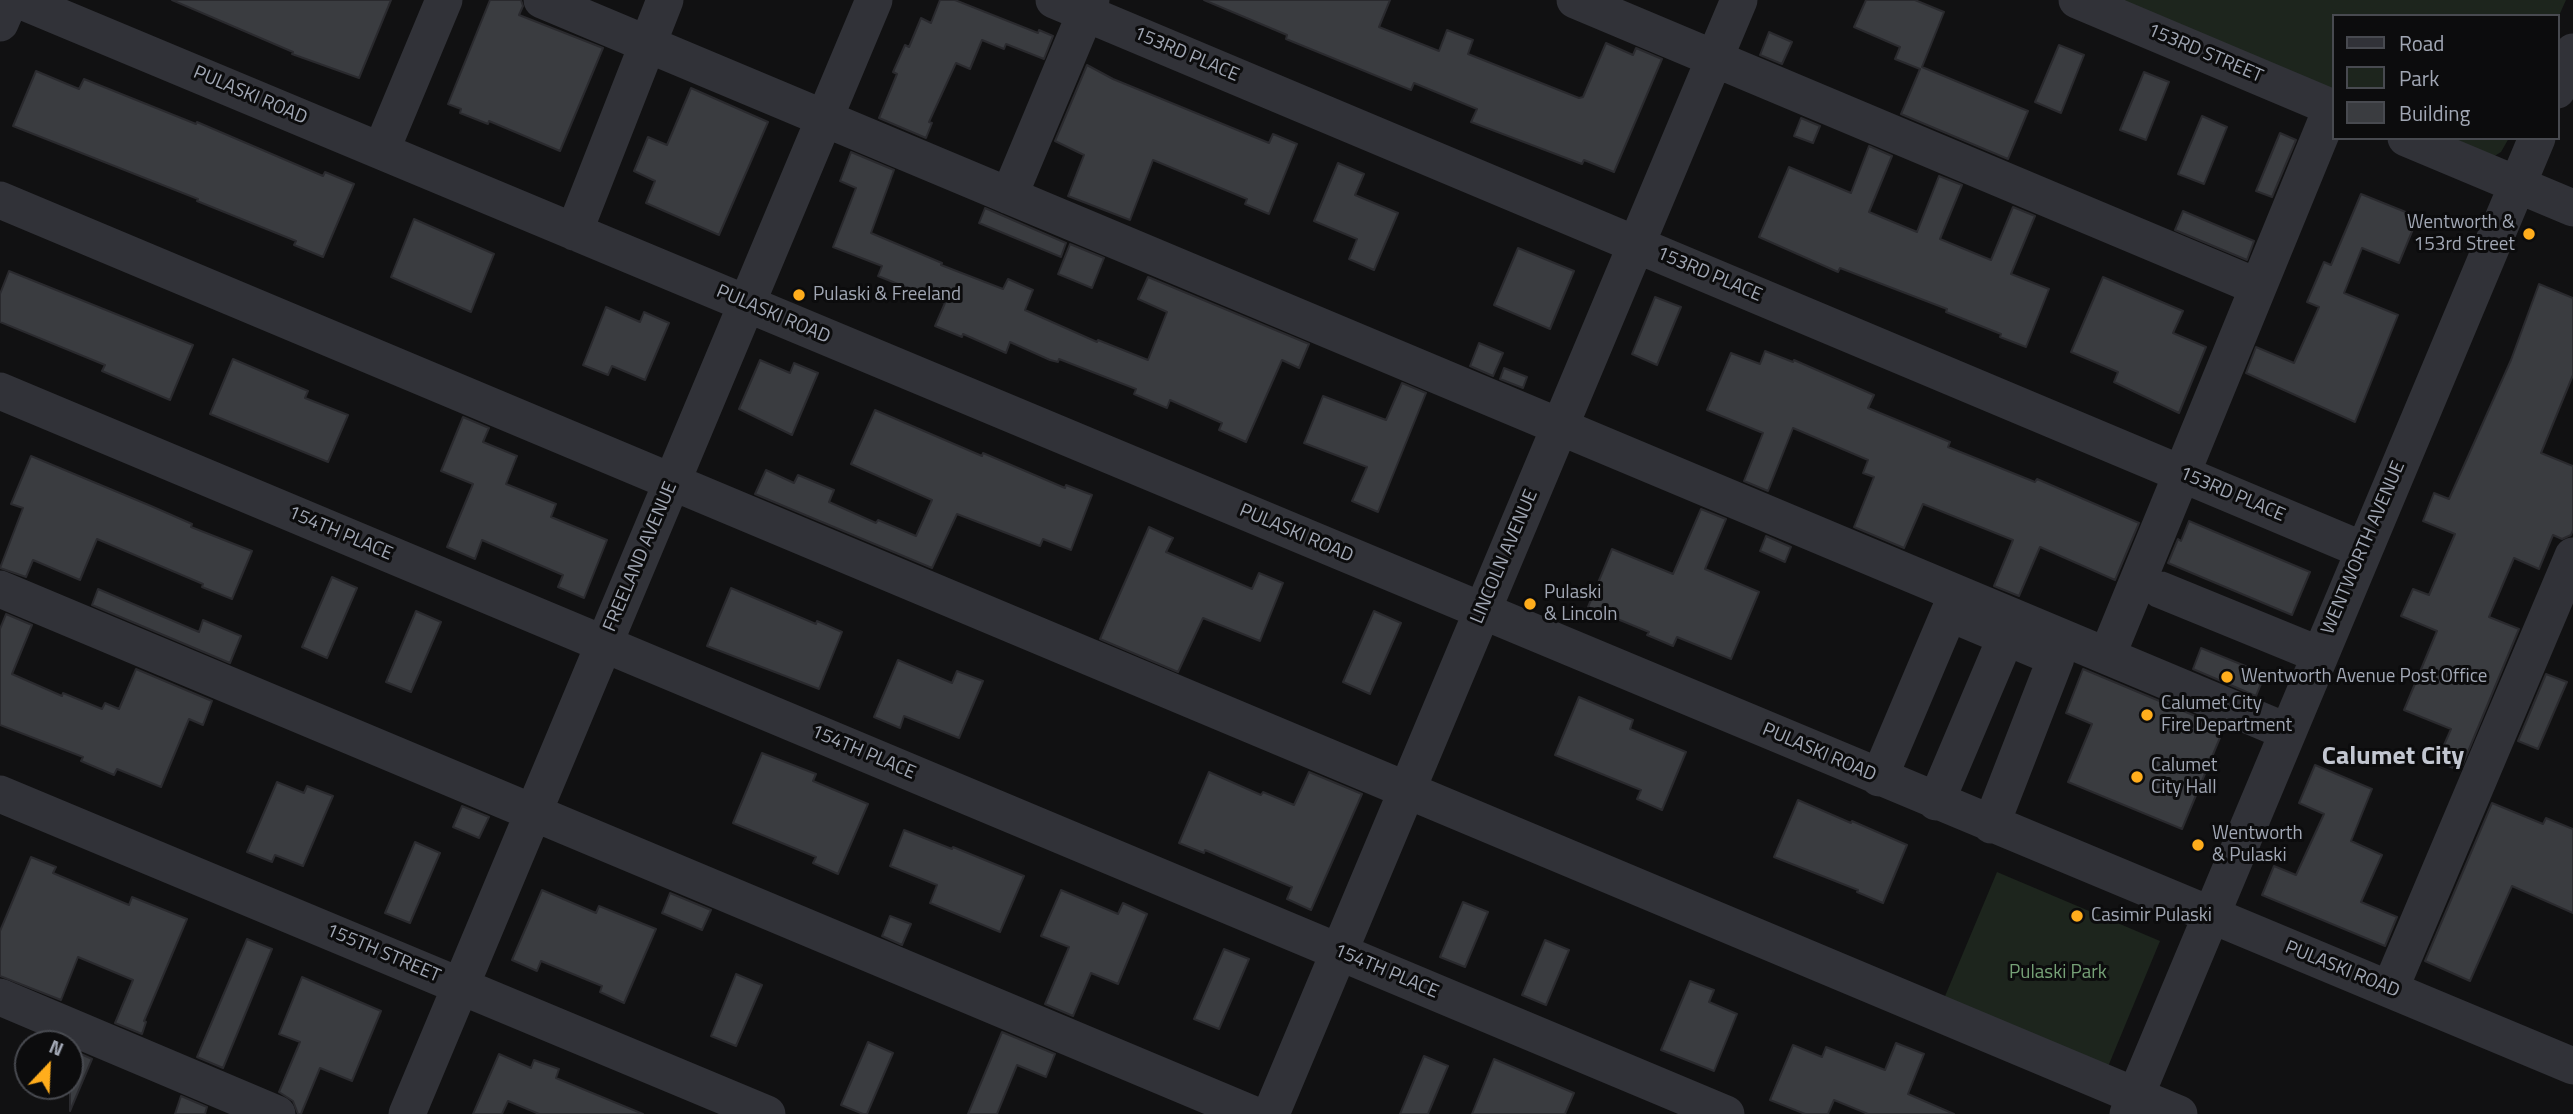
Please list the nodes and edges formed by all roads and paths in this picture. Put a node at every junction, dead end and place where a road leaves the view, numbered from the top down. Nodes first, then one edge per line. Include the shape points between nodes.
1 (10, 0) edge
2 (19, 0) edge
3 (444, 0) edge
4 (542, 0) edge
5 (665, 0) edge
6 (874, 0) edge
7 (1575, 0) edge
8 (1739, 0) edge
9 (2077, 0) edge
10 (1077, 4) edge
11 (0, 23) edge
12 (647, 44) junction
13 (2573, 52) edge
14 (1714, 59) junction
15 (2559, 85) edge
16 (2332, 107) edge
17 (825, 118) junction
18 (2411, 140) edge
19 (2536, 140) edge
20 (381, 151) junction
21 (2518, 185) junction
22 (1009, 196) junction
23 (0, 201) edge
24 (2573, 208) edge
25 (574, 232) junction
26 (1636, 245) junction
27 (2258, 287) junction
28 (747, 304) junction
29 (0, 391) edge
30 (1560, 427) junction
31 (2182, 474) junction
32 (673, 482) junction
33 (2363, 550) junction
34 (2573, 556) edge
35 (0, 589) edge
36 (2161, 590) dead end
37 (1482, 612) junction
38 (2006, 637) junction
39 (604, 644) junction
40 (2320, 655) junction
41 (2107, 656) junction
42 (2288, 732) junction
43 (1879, 778) junction
44 (1408, 790) junction
45 (0, 794) edge
46 (1936, 802) junction
47 (534, 813) junction
48 (1992, 825) junction
49 (2211, 916) junction
50 (1339, 952) junction
51 (461, 986) junction
52 (2390, 989) junction
53 (0, 997) edge
54 (2573, 1066) edge
55 (2132, 1105) edge
56 (277, 1114) edge
57 (407, 1114) edge
58 (767, 1114) edge
59 (1252, 1114) edge
60 (1271, 1114) edge
61 (1726, 1114) edge
62 (2179, 1114) edge

1 - 11 street
2 - 20 street, PULASKI ROAD
3 - 20 street
4 - 12 street
5 - 12 street
6 - 17 street, FREELAND AVENUE
7 - 14 street
8 - 14 street, LINCOLN AVENUE
9 - 16 street, 153RD STREET
10 - 22 street
10 - 26 street, 153RD PLACE
12 - 17 street
12 - 25 street
13 - 15 street
14 - 26 street, LINCOLN AVENUE
14 - 27 street
16 - 27 street
17 - 22 street
17 - 28 street, FREELAND AVENUE
18 - 21 street
19 - 21 street, WENTWORTH AVENUE
20 - 25 street, PULASKI ROAD
21 - 24 street
21 - 33 street, WENTWORTH AVENUE
22 - 30 street
23 - 32 street
25 - 28 street, PULASKI ROAD
26 - 30 street, LINCOLN AVENUE
26 - 31 street, 153RD PLACE
27 - 31 street
28 - 32 street, FREELAND AVENUE
28 - 37 street, PULASKI ROAD
29 - 39 street, 154TH PLACE
30 - 37 street, LINCOLN AVENUE
30 - 41 street
31 - 33 street, 153RD PLACE
31 - 41 street
32 - 39 street, FREELAND AVENUE
32 - 44 street
33 - 40 street, WENTWORTH AVENUE
34 - 52 street
35 - 47 street
36 - 40 street
37 - 43 street, PULASKI ROAD
37 - 44 street, LINCOLN AVENUE
38 - 43 street via 1949,613
38 - 46 street
38 - 48 street via 2056,658
39 - 47 street, FREELAND AVENUE
39 - 50 street, 154TH PLACE
40 - 42 street, WENTWORTH AVENUE
41 - 42 street
42 - 49 street, WENTWORTH AVENUE
43 - 46 street, PULASKI ROAD
44 - 50 street, LINCOLN AVENUE
44 - 55 street
45 - 51 street, 155TH STREET
46 - 48 street, PULASKI ROAD
47 - 51 street, FREELAND AVENUE
47 - 59 street
48 - 49 street, PULASKI ROAD
49 - 52 street, PULASKI ROAD
49 - 55 street, WENTWORTH AVENUE
50 - 60 street, LINCOLN AVENUE
50 - 61 street, 154TH PLACE
51 - 57 street, FREELAND AVENUE
51 - 58 street, 155TH STREET
52 - 54 street, PULASKI ROAD
53 - 56 street
55 - 62 street

